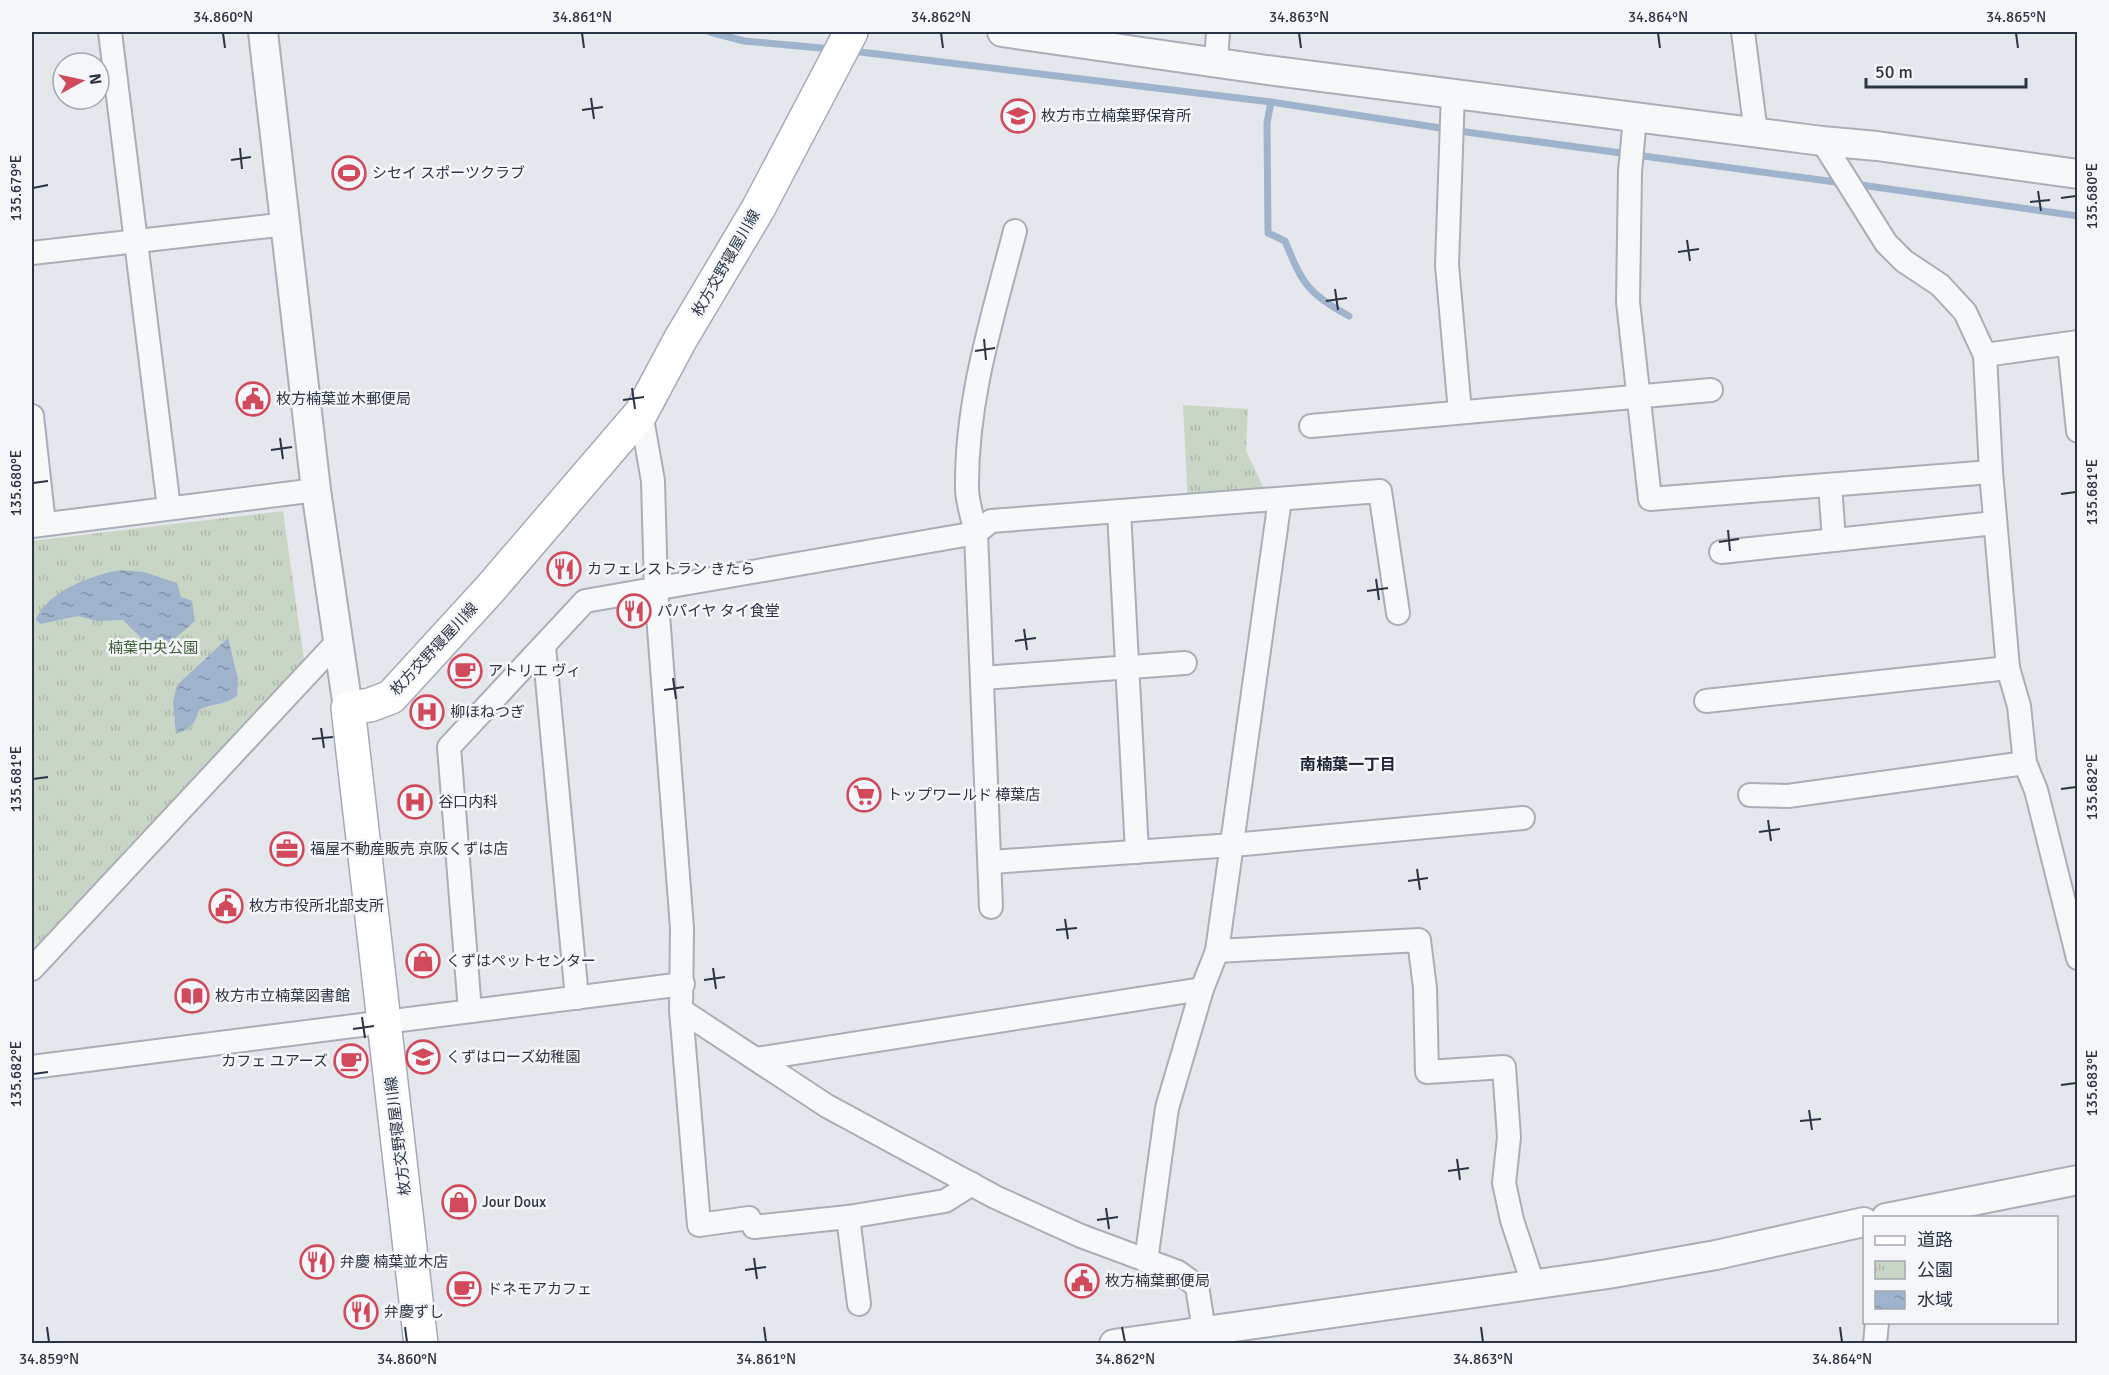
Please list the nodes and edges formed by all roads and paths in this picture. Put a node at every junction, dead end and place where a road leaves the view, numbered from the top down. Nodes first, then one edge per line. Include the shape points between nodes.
1 (110, 32) edge
2 (263, 32) edge
3 (850, 32) edge
4 (1002, 32) edge
5 (1218, 32) edge
6 (1743, 32) edge
7 (1216, 62) junction
8 (1453, 92) junction
9 (1635, 117) junction
10 (1756, 133) junction
11 (1822, 141) junction
12 (2078, 174) edge
13 (287, 224) junction
14 (1015, 231) dead end
15 (138, 241) junction
16 (32, 253) edge
17 (2073, 343) edge
18 (1985, 354) junction
19 (1711, 390) dead end
20 (1640, 396) junction
21 (1460, 412) junction
22 (641, 413) junction
23 (32, 416) edge
24 (1311, 426) dead end
25 (2078, 431) edge
26 (1990, 472) junction
27 (1830, 485) junction
28 (316, 490) junction
29 (1280, 499) junction
30 (169, 508) junction
31 (1119, 511) junction
32 (1995, 523) junction
33 (38, 525) edge
34 (976, 533) junction
35 (1834, 540) junction
36 (1721, 552) dead end
37 (656, 589) junction
38 (1398, 614) dead end
39 (339, 640) junction
40 (544, 647) junction
41 (1185, 663) dead end
42 (1127, 668) junction
43 (2008, 668) junction
44 (983, 678) junction
45 (1706, 701) dead end
46 (348, 708) junction
47 (2025, 763) junction
48 (1750, 795) dead end
49 (1523, 818) dead end
50 (1233, 845) junction
51 (1137, 852) junction
52 (992, 862) junction
53 (991, 907) dead end
54 (1217, 951) junction
55 (2078, 958) edge
56 (32, 969) edge
57 (683, 984) junction
58 (1202, 989) junction
59 (577, 998) junction
60 (681, 1010) junction
61 (470, 1011) junction
62 (385, 1022) junction
63 (756, 1059) junction
64 (32, 1067) edge
65 (2078, 1180) edge
66 (972, 1184) junction
67 (1896, 1216) edge
68 (848, 1217) junction
69 (1863, 1222) edge
70 (1146, 1261) junction
71 (1533, 1284) junction
72 (859, 1304) dead end
73 (1877, 1324) edge
74 (1205, 1337) edge
75 (421, 1344) edge
76 (1114, 1344) edge
77 (1875, 1344) edge

1 - 15 street
2 - 13 street
3 - 22 main road, 枚方交野寝屋川線 via 758,209
4 - 7 street
5 - 7 street
6 - 10 street
7 - 8 street
8 - 9 street
8 - 21 street via 1447,265
9 - 10 street
9 - 20 street via 1628,302
10 - 11 street
11 - 12 street
11 - 18 street via 1886,243 1904,261 1940,285 1965,312
13 - 15 street
13 - 28 street
14 - 34 street via 988,328 971,421 967,490
15 - 16 street
15 - 30 street
17 - 18 street
17 - 25 street
18 - 26 street
19 - 20 street
20 - 21 street
20 - 27 street via 1650,499
21 - 24 street
22 - 37 street via 652,482
22 - 46 main road, 枚方交野寝屋川線 via 391,697
23 - 33 street
26 - 27 street
26 - 32 street
27 - 35 street
28 - 30 street
28 - 39 street
29 - 31 street
29 - 38 street via 1380,491
29 - 50 street
30 - 33 street
31 - 34 street via 991,521
31 - 42 street
32 - 35 street
32 - 43 street
34 - 37 street
34 - 44 street
35 - 36 street
37 - 40 street via 585,601
37 - 57 street
39 - 46 street
39 - 56 street
40 - 59 street
40 - 61 street via 449,747
41 - 42 street
42 - 44 street
42 - 51 street
43 - 45 street
43 - 47 street via 2019,706
44 - 52 street
46 - 62 main road, 枚方交野寝屋川線
47 - 48 street via 1788,796
47 - 55 street via 2036,789
49 - 50 street
50 - 51 street
50 - 54 street
51 - 52 street
52 - 53 street
54 - 58 street
54 - 71 street via 1419,940 1425,988 1427,1072 1504,1067 1509,1137 1504,1183
57 - 59 street
57 - 60 street
58 - 63 street
58 - 70 street via 1167,1108
59 - 61 street
60 - 63 street
60 - 68 street via 699,1225 749,1218 754,1227
61 - 62 street
62 - 64 street
62 - 75 main road, 枚方交野寝屋川線
63 - 66 street via 827,1106
65 - 67 street
66 - 68 street via 945,1201
66 - 70 street via 1081,1236
68 - 72 street
69 - 71 street via 1716,1255
70 - 74 street via 1178,1272 1197,1286
71 - 74 street
73 - 77 street
74 - 76 street

